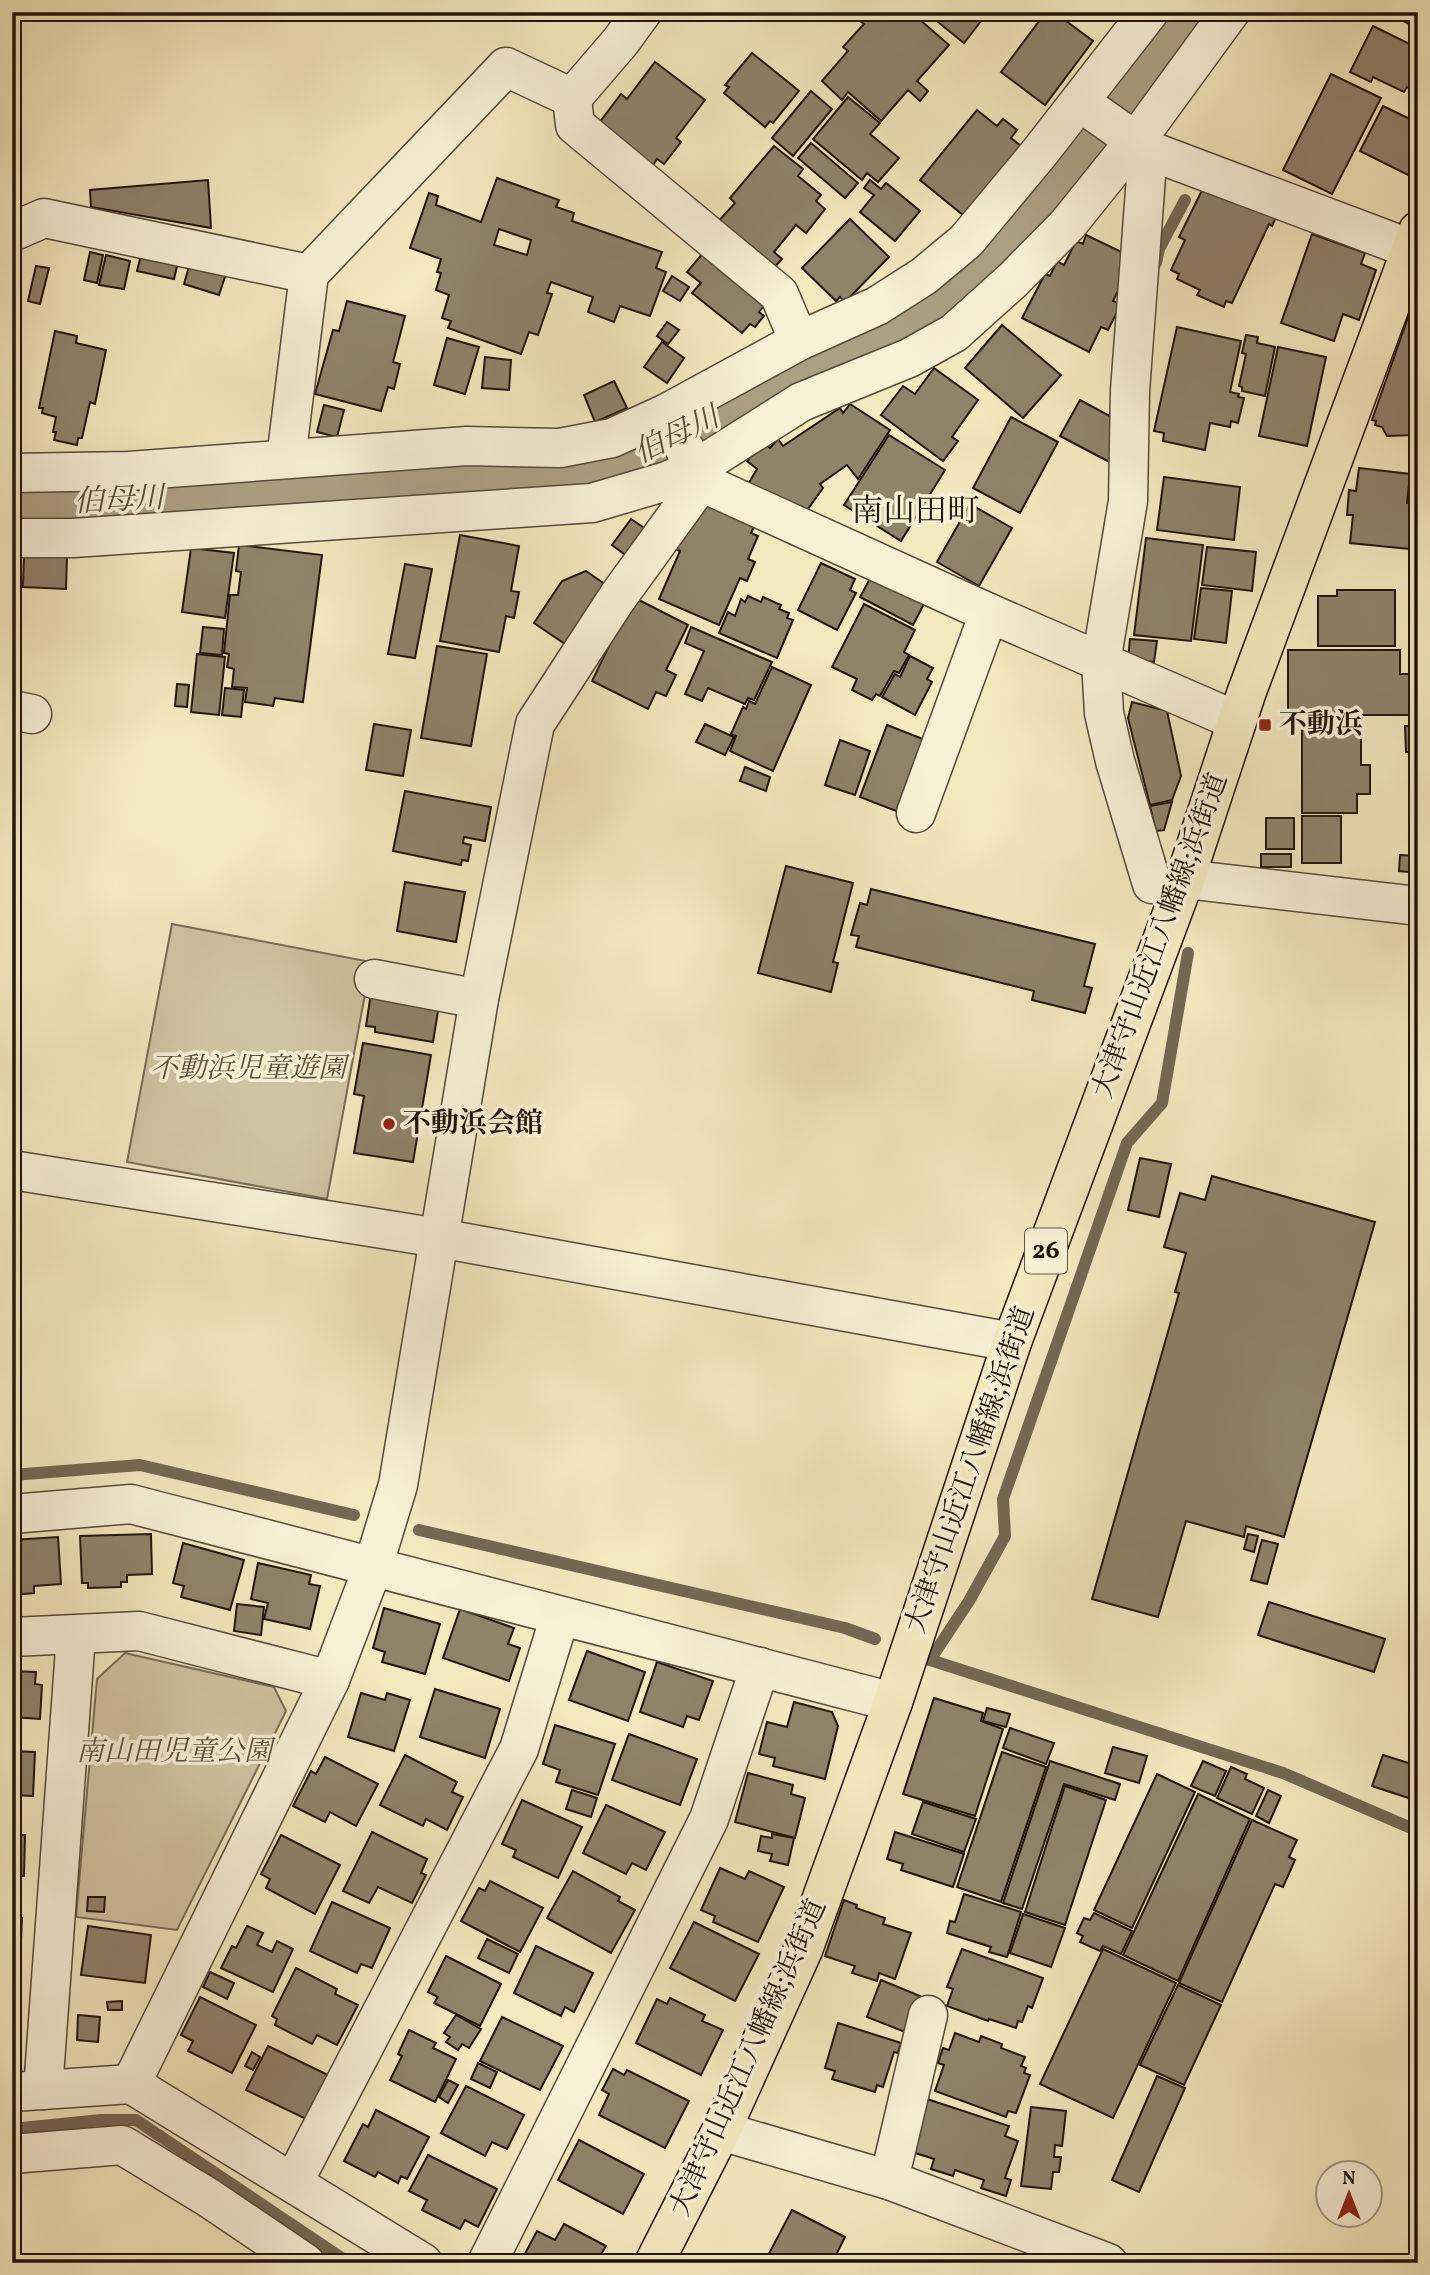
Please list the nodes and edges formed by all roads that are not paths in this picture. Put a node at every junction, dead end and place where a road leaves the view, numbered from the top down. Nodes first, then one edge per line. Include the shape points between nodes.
1 (642, 12) edge
2 (1149, 12) edge
3 (1230, 12) edge
4 (572, 98) junction
5 (1080, 102) junction
6 (1141, 146) junction
7 (12, 232) edge
8 (1414, 240) edge
9 (309, 274) junction
10 (799, 341) junction
11 (667, 412) junction
12 (286, 459) junction
13 (12, 473) edge
14 (698, 475) junction
15 (12, 538) edge
16 (989, 613) junction
17 (1101, 662) junction
18 (1237, 721) junction
19 (916, 813) dead end
20 (1168, 881) junction
21 (1418, 906) edge
22 (374, 979) dead end
23 (479, 999) junction
24 (12, 1170) edge
25 (439, 1238) junction
26 (1012, 1342) junction
27 (12, 1514) edge
28 (373, 1567) junction
29 (560, 1616) junction
30 (76, 1634) junction
31 (12, 1637) edge
32 (760, 1667) junction
33 (330, 1680) junction
34 (892, 1702) junction
35 (928, 2015) dead end
36 (131, 2084) junction
37 (28, 2091) edge
38 (721, 2131) junction
39 (12, 2154) edge
40 (889, 2180) junction
41 (293, 2183) junction
42 (305, 2263) edge
43 (423, 2263) edge
44 (487, 2263) edge
45 (654, 2263) edge
46 (1108, 2263) edge

1 - 4 street
2 - 5 street
3 - 6 street
4 - 9 street via 506,67
4 - 10 street via 575,125 779,294
5 - 6 street
5 - 10 street via 966,241 877,306
6 - 8 street
6 - 14 street via 1013,281 954,333 909,358 801,402
6 - 17 street via 1128,501
7 - 9 street via 44,218
8 - 18 main road, 大津守山近江八幡線;浜街道 / 26
9 - 12 street
10 - 11 street
11 - 12 street via 612,438 560,448 467,446
11 - 14 street
12 - 13 street via 128,471
14 - 15 street via 592,503 73,538
14 - 16 street
14 - 23 street via 535,724
16 - 17 street
16 - 19 street
17 - 18 street
17 - 20 street via 1104,713 1115,761
18 - 20 main road, 大津守山近江八幡線;浜街道 / 26
20 - 21 street
20 - 26 main road, 大津守山近江八幡線;浜街道 / 26
22 - 23 street
23 - 25 street
24 - 25 street
25 - 26 street
25 - 28 street via 398,1486
26 - 34 main road, 大津守山近江八幡線;浜街道 / 26
27 - 28 street via 131,1504
28 - 29 street
28 - 33 street
29 - 32 street
29 - 41 street via 519,1749
30 - 31 street
30 - 33 street via 139,1631
30 - 37 street
32 - 34 street
32 - 44 street via 709,1819
33 - 36 street
34 - 38 main road, 大津守山近江八幡線;浜街道 / 26 via 803,1950
35 - 40 street
36 - 37 street
36 - 41 street
38 - 40 street
38 - 45 main road, 大津守山近江八幡線;浜街道 / 26
39 - 42 street via 122,2145
40 - 46 street
41 - 43 street

